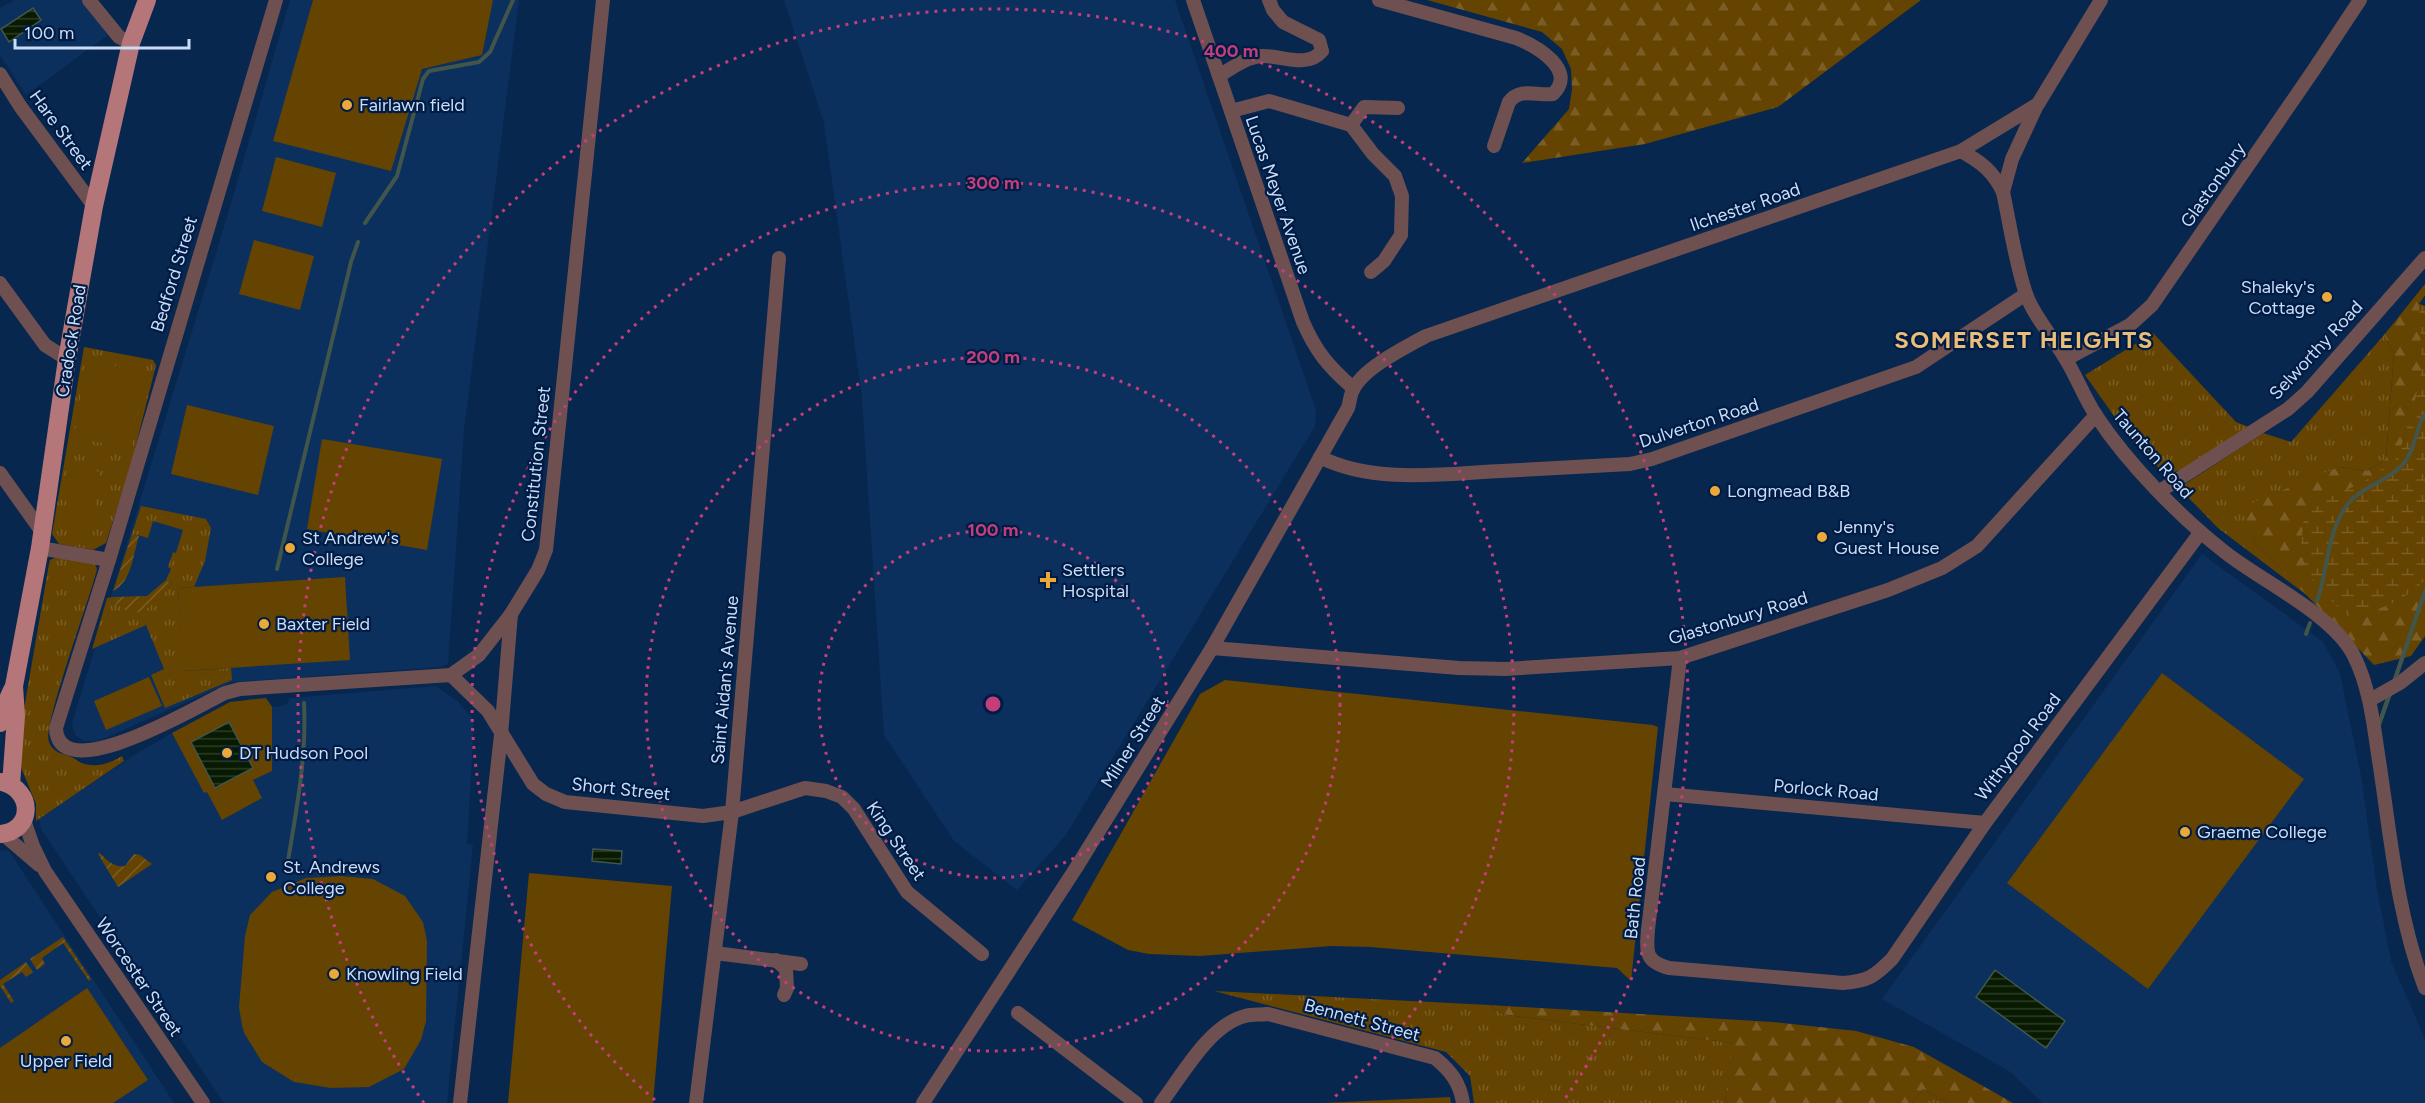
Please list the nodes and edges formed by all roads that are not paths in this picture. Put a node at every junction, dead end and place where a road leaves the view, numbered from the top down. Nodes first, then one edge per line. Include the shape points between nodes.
1 (89, 0) edge
2 (147, 0) edge
3 (276, 0) edge
4 (603, 0) edge
5 (1193, 0) edge
6 (1269, 0) edge
7 (1378, 0) edge
8 (2101, 0) edge
9 (2360, 0) edge
10 (131, 44) junction
11 (0, 74) edge
12 (1219, 76) junction
13 (2038, 104) junction
14 (1398, 108) dead end
15 (1231, 111) junction
16 (1351, 125) junction
17 (1494, 146) dead end
18 (1961, 151) junction
19 (2003, 192) junction
20 (94, 206) junction
21 (779, 258) dead end
22 (2425, 258) edge
23 (1371, 273) dead end
24 (0, 283) edge
25 (2026, 294) junction
26 (67, 359) junction
27 (2066, 359) junction
28 (1353, 388) junction
29 (2096, 416) junction
30 (1320, 457) junction
31 (0, 473) edge
32 (2160, 491) junction
33 (2200, 533) junction
34 (41, 540) junction
35 (109, 560) junction
36 (511, 614) junction
37 (1212, 648) junction
38 (1680, 658) junction
39 (2425, 663) edge
40 (451, 675) junction
41 (2370, 700) junction
42 (4, 716) edge
43 (501, 735) junction
44 (5, 784) edge
45 (1665, 794) junction
46 (732, 812) junction
47 (24, 820) junction
48 (1985, 823) junction
49 (2, 834) edge
50 (45, 871) junction
51 (715, 952) junction
52 (982, 954) dead end
53 (776, 960) junction
54 (801, 964) dead end
55 (1865, 981) joint
56 (2425, 988) edge
57 (784, 995) dead end
58 (1018, 1013) dead end
59 (1166, 1101) edge
60 (202, 1103) edge
61 (460, 1103) edge
62 (696, 1103) edge
63 (923, 1103) edge
64 (1136, 1103) edge
65 (1463, 1103) edge

1 - 10 street via 119,37
2 - 10 main road, Cradock Road
3 - 35 street, Bedford Street
4 - 36 street, Constitution Street via 546,550
5 - 12 street, Lucas Meyer Avenue
6 - 12 street via 1277,16 1319,40 1322,51 1318,56 1300,60 1251,58
7 - 17 street via 1527,42 1560,69 1560,84 1553,94 1514,96
8 - 13 street, Ilchester Road
9 - 27 street, Glastonbury via 2152,305 2130,325
10 - 20 main road, Cradock Road
11 - 20 street, Hare Street
12 - 15 street, Lucas Meyer Avenue
13 - 18 street, Ilchester Road
13 - 19 street via 2012,159
14 - 16 street via 1364,107
15 - 16 street via 1269,101
15 - 28 street, Lucas Meyer Avenue via 1312,344 1328,367
16 - 23 street via 1395,176 1402,196 1401,236
18 - 19 street, Taunton Road via 1991,171
18 - 28 street, Ilchester Road via 1426,336 1386,360
19 - 25 street, Taunton Road
20 - 26 main road, Cradock Road
21 - 46 street, Saint Aidan's Avenue
22 - 32 street, Selworthy Road via 2288,409
24 - 26 street via 45,345
25 - 27 street, Taunton Road
25 - 30 street, Dulverton Road via 1916,367 1652,459 1630,464 1440,475 1378,474
26 - 34 main road, Cradock Road
27 - 29 street, Taunton Road
28 - 30 street, Milner Street via 1348,408
29 - 32 street, Taunton Road via 2121,450
29 - 38 street, Glastonbury Road via 1977,546 1942,568 1888,590
30 - 37 street, Milner Street
31 - 34 street
32 - 33 street, Taunton Road
33 - 41 street, Taunton Road via 2340,636 2354,656
33 - 48 street, Withypool Road
34 - 35 street
34 - 42 main road, Cradock Road via 14,686
35 - 40 street, Bedford Street via 59,714 56,737 64,747 83,751 125,742 240,689
36 - 40 street via 479,655
36 - 43 street, Constitution Street
37 - 38 street, Glastonbury Road via 1505,669
37 - 63 street, Milner Street
38 - 45 street, Bath Road
39 - 41 street
40 - 43 street, Short Street via 488,711
41 - 56 street, Taunton Road via 2401,904 2414,961
42 - 44 main road, Cradock Road
43 - 46 street, Short Street via 533,784 565,802 703,816
43 - 61 street, Constitution Street
44 - 47 main road via 23,796
45 - 48 street, Porlock Road
45 - 55 street, Bath Road via 1647,946 1657,965 1843,983
46 - 51 street, Saint Aidan's Avenue
46 - 52 street, King Street via 806,788 842,797 854,809 907,892
47 - 49 main road
47 - 50 street, Worcester Street
48 - 55 street, Withypool Road via 1892,959
49 - 50 street, Worcester Street
50 - 60 street, Worcester Street
51 - 53 street
51 - 62 street, Saint Aidan's Avenue
53 - 54 street
53 - 57 street via 786,969
58 - 64 street
59 - 65 street, Bennett Street via 1198,1052 1227,1024 1245,1016 1268,1014 1435,1058 1456,1079

